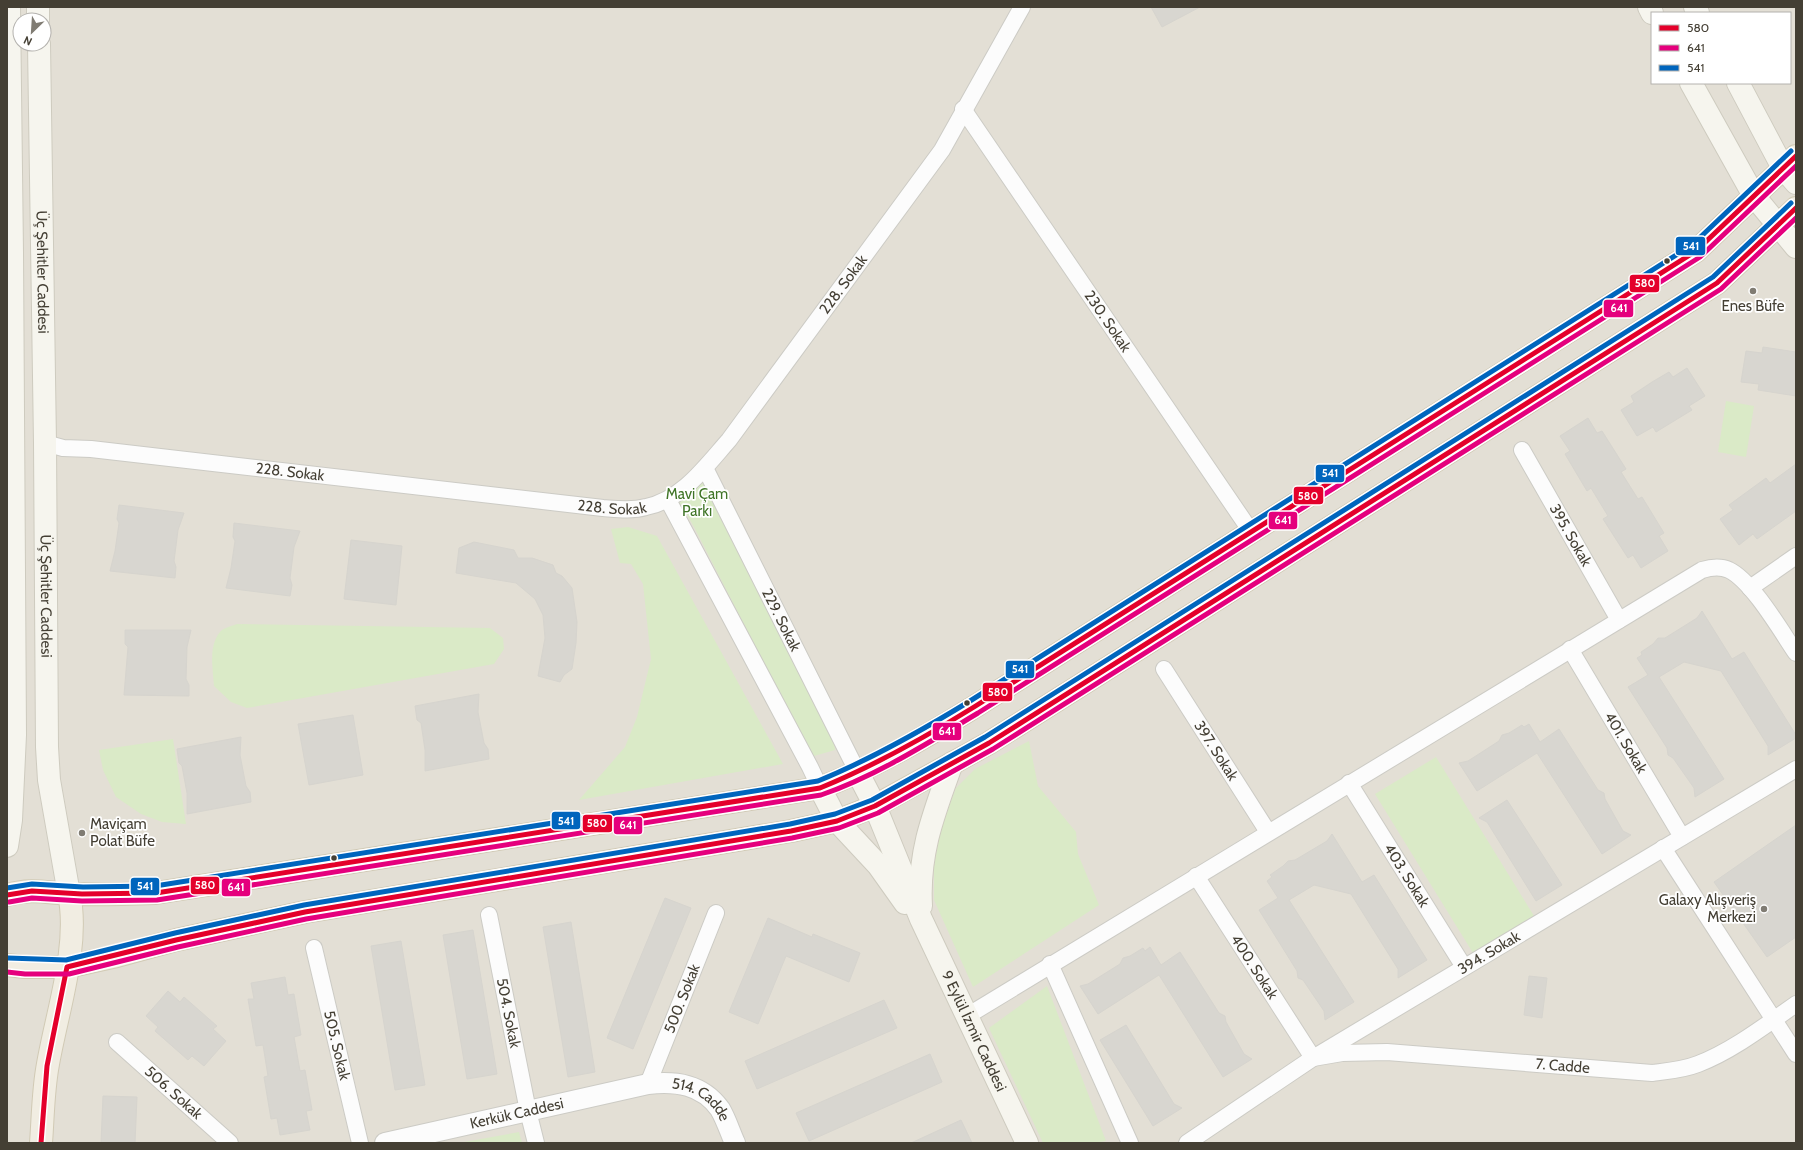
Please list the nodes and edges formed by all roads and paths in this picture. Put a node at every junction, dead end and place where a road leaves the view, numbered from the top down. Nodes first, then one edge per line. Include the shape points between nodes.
1 (8, 7) edge
2 (1022, 7) edge
3 (39, 52) edge
4 (1692, 84) edge
5 (1739, 84) edge
6 (9, 89) edge
7 (964, 110) junction
8 (1792, 169) edge
9 (1754, 196) junction
10 (1796, 208) edge
11 (1779, 224) junction
12 (1796, 247) edge
13 (45, 443) junction
14 (1522, 450) dead end
15 (704, 468) junction
16 (668, 500) junction
17 (1252, 533) junction
18 (1796, 556) edge
19 (1750, 588) junction
20 (1619, 620) junction
21 (1570, 649) junction
22 (1796, 653) edge
23 (1164, 669) dead end
24 (952, 763) junction
25 (1796, 769) edge
26 (858, 773) junction
27 (1349, 784) junction
28 (820, 788) junction
29 (874, 806) junction
30 (837, 821) junction
31 (1268, 832) junction
32 (1682, 836) junction
33 (7, 846) edge
34 (1663, 848) junction
35 (1196, 876) junction
36 (69, 894) junction
37 (7, 895) edge
38 (716, 912) dead end
39 (489, 915) dead end
40 (921, 919) junction
41 (314, 948) dead end
42 (1050, 964) junction
43 (7, 965) edge
44 (67, 967) junction
45 (1464, 967) junction
46 (1796, 1004) edge
47 (966, 1016) junction
48 (1773, 1020) junction
49 (117, 1042) dead end
50 (1796, 1054) edge
51 (1312, 1058) junction
52 (648, 1084) junction
53 (528, 1111) junction
54 (41, 1143) edge
55 (230, 1143) edge
56 (360, 1143) edge
57 (385, 1143) edge
58 (536, 1143) edge
59 (735, 1143) edge
60 (1027, 1143) edge
61 (1130, 1143) edge
62 (1186, 1143) edge

1 - 6 main road, Üç Şehitler Caddesi
2 - 7 street, 228. Sokak
3 - 13 main road, Üç Şehitler Caddesi
4 - 9 main road
5 - 8 main road
6 - 33 main road, Üç Şehitler Caddesi via 15,735 11,820
7 - 15 street, 228. Sokak via 942,150 729,440
7 - 17 street, 230. Sokak
8 - 9 main road
9 - 11 main road
9 - 17 main road via 1696,251
10 - 11 main road
11 - 12 main road
11 - 24 main road via 1717,283 1007,732
13 - 16 street, 228. Sokak via 63,448 91,449 603,508 645,508
13 - 36 main road, Üç Şehitler Caddesi via 47,747 49,780
14 - 20 street, 395. Sokak
15 - 16 street, 228. Sokak
15 - 26 street, 229. Sokak
16 - 28 street
17 - 26 main road via 926,736
18 - 19 street
19 - 20 street via 1730,570 1712,567 1702,570
19 - 22 street
20 - 21 street
21 - 27 street
21 - 32 street, 401. Sokak
23 - 31 street, 397. Sokak
24 - 29 main road
24 - 40 main road, 9 Eylül İzmir Caddesi via 930,824 923,854 919,880
25 - 32 street, 394. Sokak
26 - 28 main road
26 - 29 main road, 9 Eylül İzmir Caddesi
27 - 31 street
27 - 45 street, 403. Sokak
28 - 30 main road, 9 Eylül İzmir Caddesi
28 - 36 main road via 156,893
29 - 30 main road
29 - 40 main road, 9 Eylül İzmir Caddesi
30 - 40 main road, 9 Eylül İzmir Caddesi via 878,865 904,902
30 - 44 main road via 791,831 305,912
31 - 35 street
32 - 34 street, 394. Sokak
34 - 45 street, 394. Sokak
34 - 48 street
35 - 42 street
35 - 51 street, 400. Sokak
36 - 37 main road via 34,890
36 - 44 main road, Üç Şehitler Caddesi via 73,934
38 - 52 street, 500. Sokak
39 - 53 street, 504. Sokak
40 - 47 main road, 9 Eylül İzmir Caddesi
41 - 56 street, 505. Sokak
42 - 47 street
42 - 61 street
43 - 44 main road via 25,968
44 - 54 main road, Üç Şehitler Caddesi via 47,1066
45 - 51 street, 394. Sokak
46 - 48 street, 7. Cadde
47 - 60 main road, 9 Eylül İzmir Caddesi
48 - 50 street
48 - 51 street, 7. Cadde via 1697,1065 1669,1071 1652,1072 1387,1052 1342,1053
49 - 55 street, 506. Sokak
51 - 62 street, 394. Sokak
52 - 53 street, Kerkük Caddesi
52 - 59 street, 514. Cadde via 669,1082 689,1086 706,1096 720,1110
53 - 57 street, Kerkük Caddesi
53 - 58 street, 504. Sokak

